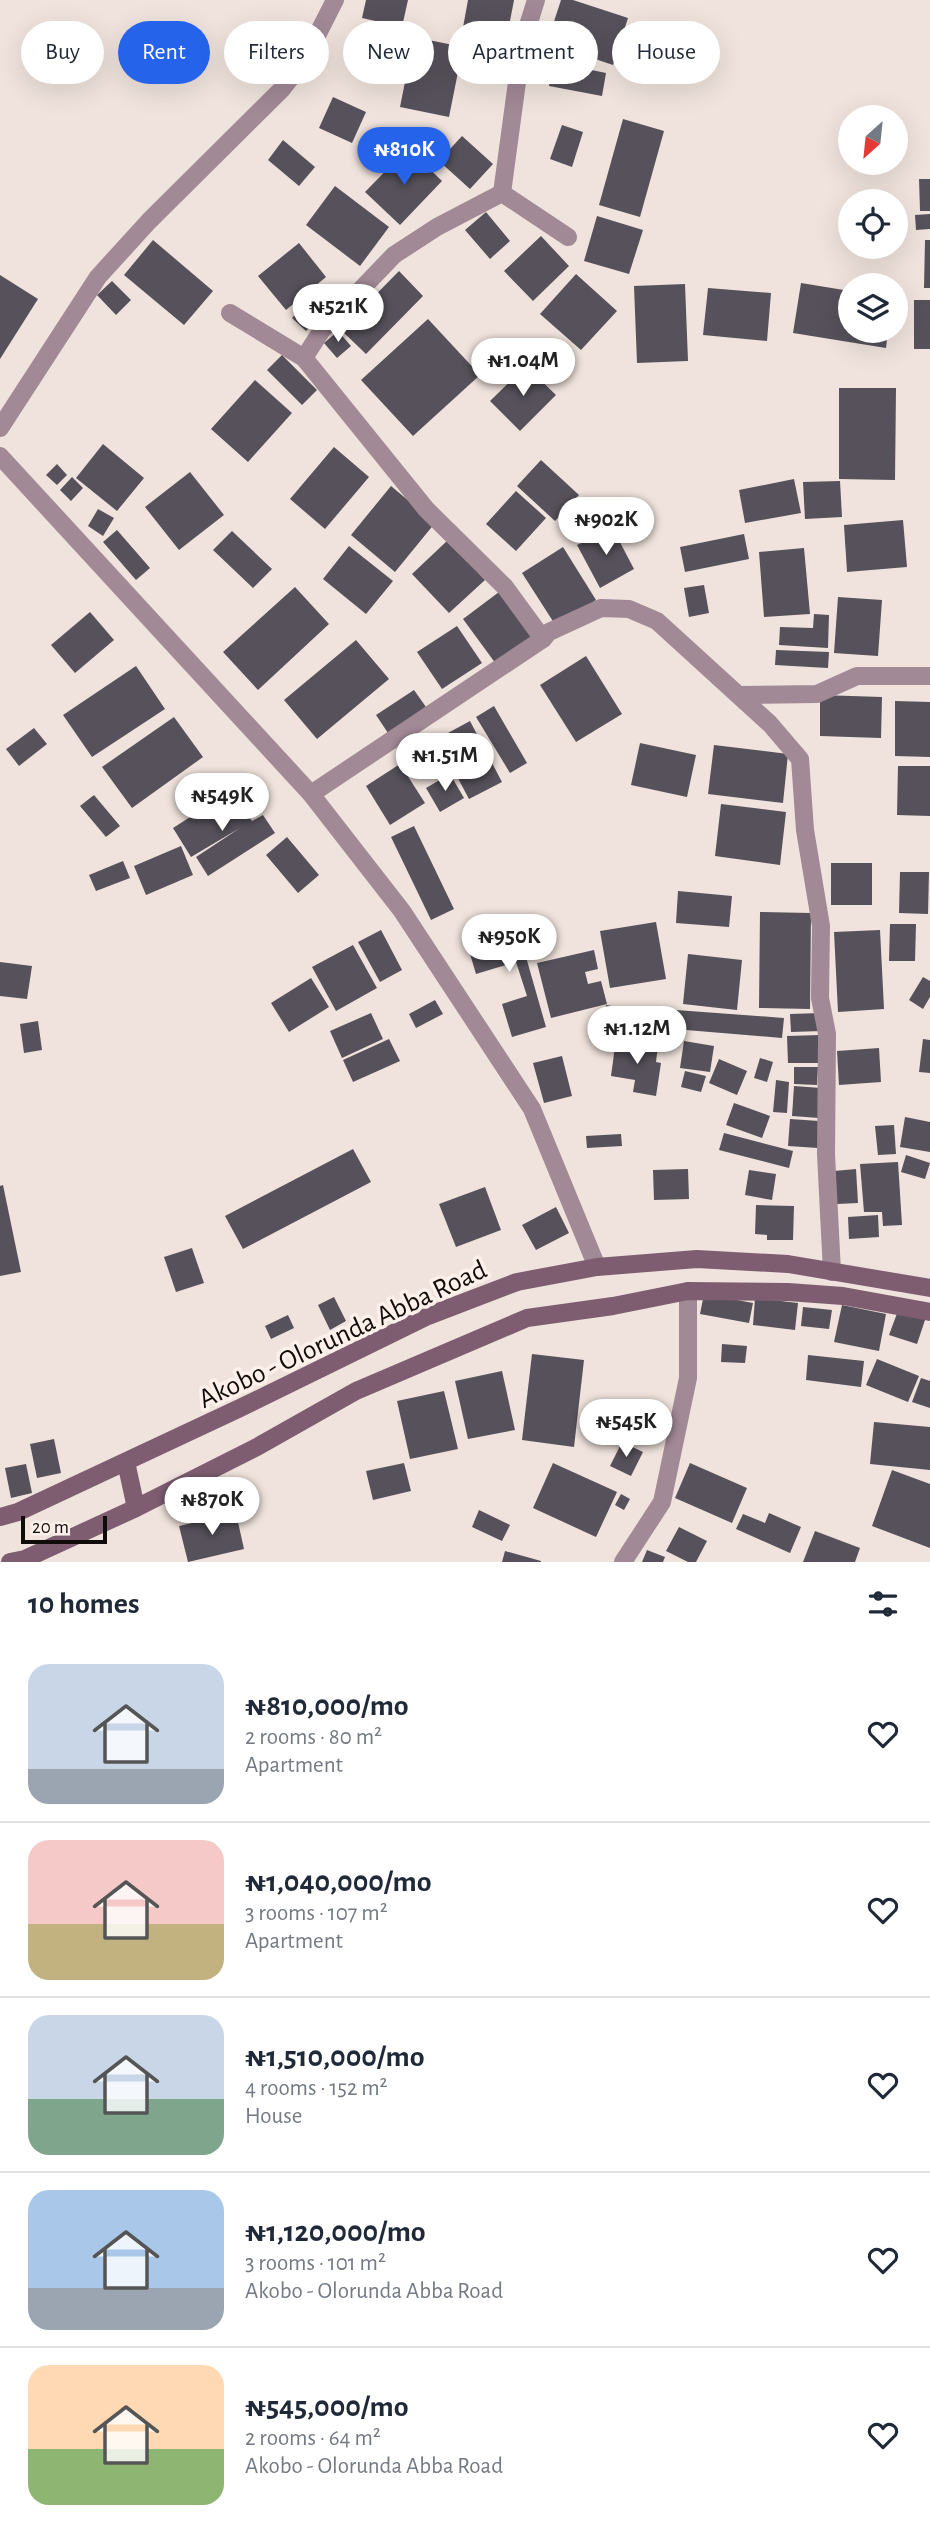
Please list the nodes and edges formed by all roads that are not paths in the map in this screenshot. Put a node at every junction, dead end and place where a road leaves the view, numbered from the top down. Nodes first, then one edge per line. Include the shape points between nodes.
1 (335, 0) edge
2 (536, 0) edge
3 (502, 193) junction
4 (568, 237) dead end
5 (230, 313) dead end
6 (304, 358) junction
7 (0, 428) edge
8 (0, 456) edge
9 (543, 639) junction
10 (930, 676) edge
11 (739, 695) junction
12 (311, 794) junction
13 (597, 1267) junction
14 (832, 1272) junction
15 (930, 1288) edge
16 (688, 1292) junction
17 (930, 1312) edge
18 (126, 1462) junction
19 (136, 1508) junction
20 (0, 1517) edge
21 (20, 1561) edge
22 (623, 1562) edge

1 - 7 street via 304,61 282,89 98,277
2 - 3 street via 522,45
3 - 4 street
3 - 6 street via 394,255 322,330
5 - 6 street
6 - 9 street via 426,509 505,587
8 - 12 street
9 - 11 street via 601,608 629,609 657,621
9 - 12 street
10 - 11 street via 856,676 817,694
11 - 14 street via 800,759 805,830 821,926
12 - 13 street via 402,911 532,1109
13 - 14 main road, Akobo - Olorunda Abba Road via 697,1259 788,1264
13 - 18 main road, Akobo - Olorunda Abba Road via 517,1282 428,1317
14 - 15 main road, Akobo - Olorunda Abba Road
16 - 17 main road, Akobo - Olorunda Abba Road via 843,1296
16 - 19 main road, Akobo - Olorunda Abba Road via 527,1318 356,1391
16 - 22 street via 688,1378 662,1502
18 - 19 main road
18 - 20 main road, Akobo - Olorunda Abba Road
19 - 21 main road, Akobo - Olorunda Abba Road

